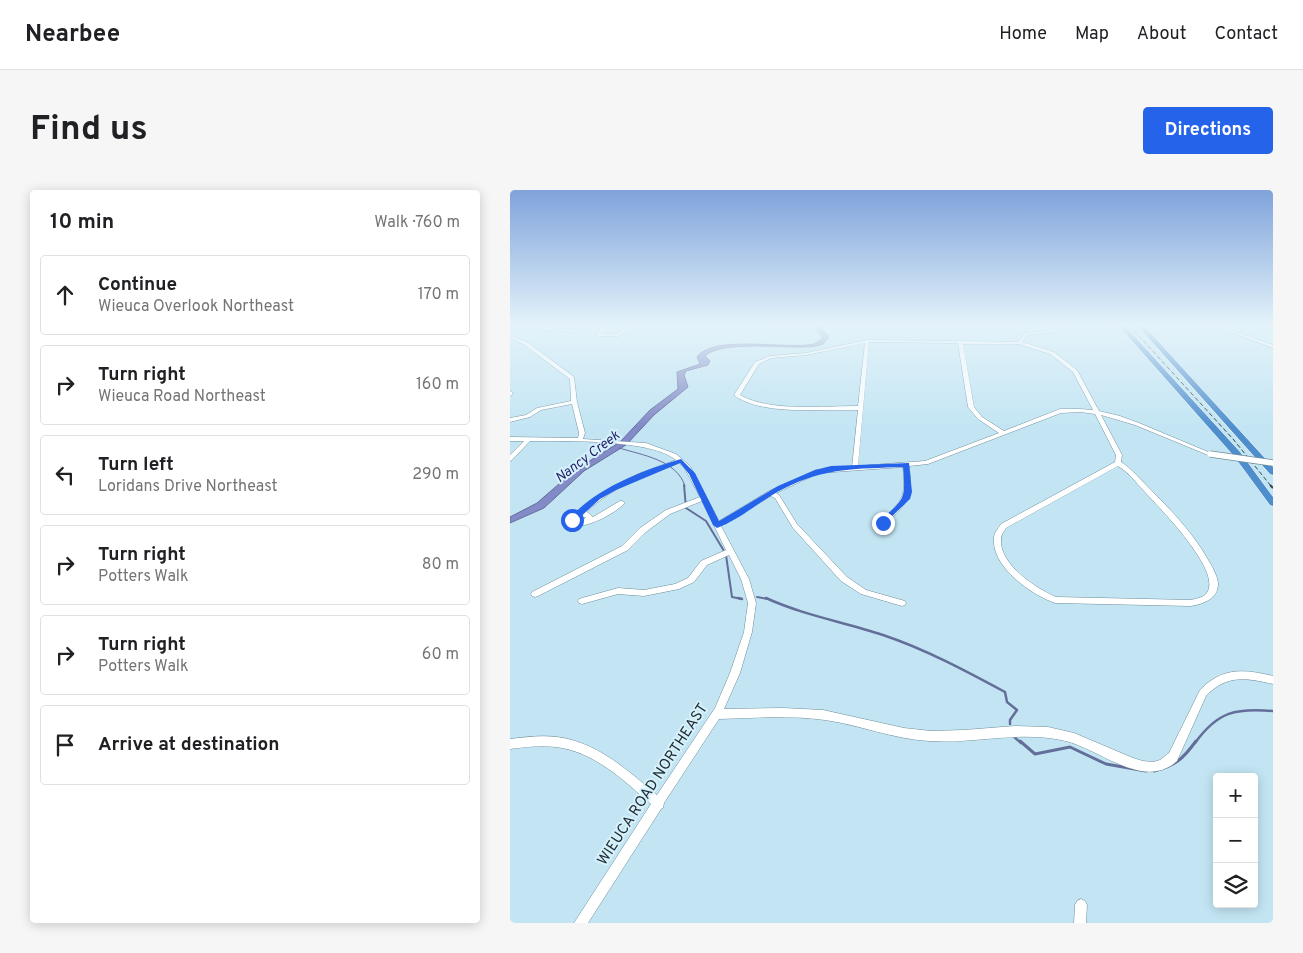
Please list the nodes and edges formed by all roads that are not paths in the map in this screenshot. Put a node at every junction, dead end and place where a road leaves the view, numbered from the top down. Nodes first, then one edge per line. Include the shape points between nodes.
1 (548, 359) edge
2 (763, 359) edge
3 (865, 359) edge
4 (963, 359) edge
5 (1063, 359) edge
6 (1152, 359) edge
7 (1171, 359) edge
8 (574, 402) junction
9 (860, 408) junction
10 (1098, 412) junction
11 (510, 420) edge
12 (1004, 433) junction
13 (510, 439) edge
14 (529, 439) junction
15 (580, 440) junction
16 (510, 459) edge
17 (677, 462) junction
18 (1118, 463) junction
19 (1273, 463) edge
20 (906, 465) junction
21 (855, 467) junction
22 (1273, 472) edge
23 (771, 492) junction
24 (701, 499) junction
25 (622, 502) dead end
26 (1273, 503) edge
27 (581, 514) junction
28 (588, 521) junction
29 (883, 523) dead end
30 (717, 525) junction
31 (727, 552) junction
32 (536, 594) dead end
33 (582, 601) dead end
34 (902, 603) dead end
35 (1273, 680) edge
36 (716, 714) junction
37 (510, 744) edge
38 (659, 804) junction
39 (1082, 905) dead end
40 (580, 923) edge
41 (1080, 923) edge

1 - 8 street via 570,375
2 - 9 street via 757,363 737,396 770,406
3 - 9 street
4 - 12 street via 971,408 980,418
5 - 10 street via 1079,377
6 - 26 highway via 1237,454
7 - 22 highway
8 - 11 street via 538,409 528,416
8 - 15 street via 582,433
9 - 21 street
10 - 12 street via 1060,411
10 - 18 street via 1119,454
10 - 19 street, bridge via 1210,454
12 - 20 street via 931,462
13 - 14 street, WIEUCA ROAD NORTHEAST
14 - 15 street, WIEUCA ROAD NORTHEAST
14 - 16 street
15 - 17 street, WIEUCA ROAD NORTHEAST via 642,445 665,451
17 - 24 street, WIEUCA ROAD NORTHEAST via 692,473
17 - 27 street via 598,497
18 - 18 street via 1003,526 996,535 999,552 1026,586 1055,600 1190,603 1207,599 1214,589 1214,582 1190,538 1132,472
20 - 21 street
20 - 29 street via 907,499
21 - 23 street via 818,471
23 - 30 street
23 - 34 street via 795,526 844,578 864,592
24 - 30 street, WIEUCA ROAD NORTHEAST
24 - 32 street via 676,508 642,530 625,548
25 - 28 street
27 - 28 street via 589,516
27 - 28 street via 573,519 573,524
30 - 31 street, WIEUCA ROAD NORTHEAST
31 - 33 street via 704,563 691,580 676,587 644,593 618,591
31 - 36 street, WIEUCA ROAD NORTHEAST via 750,592 752,617 735,673
35 - 36 street via 1233,675 1209,685 1173,758 1153,767 1136,764 1078,738 1049,732 929,736 796,713
36 - 38 street, WIEUCA ROAD NORTHEAST
37 - 38 street via 552,741 579,746 612,763
38 - 40 street, WIEUCA ROAD NORTHEAST
39 - 41 street

